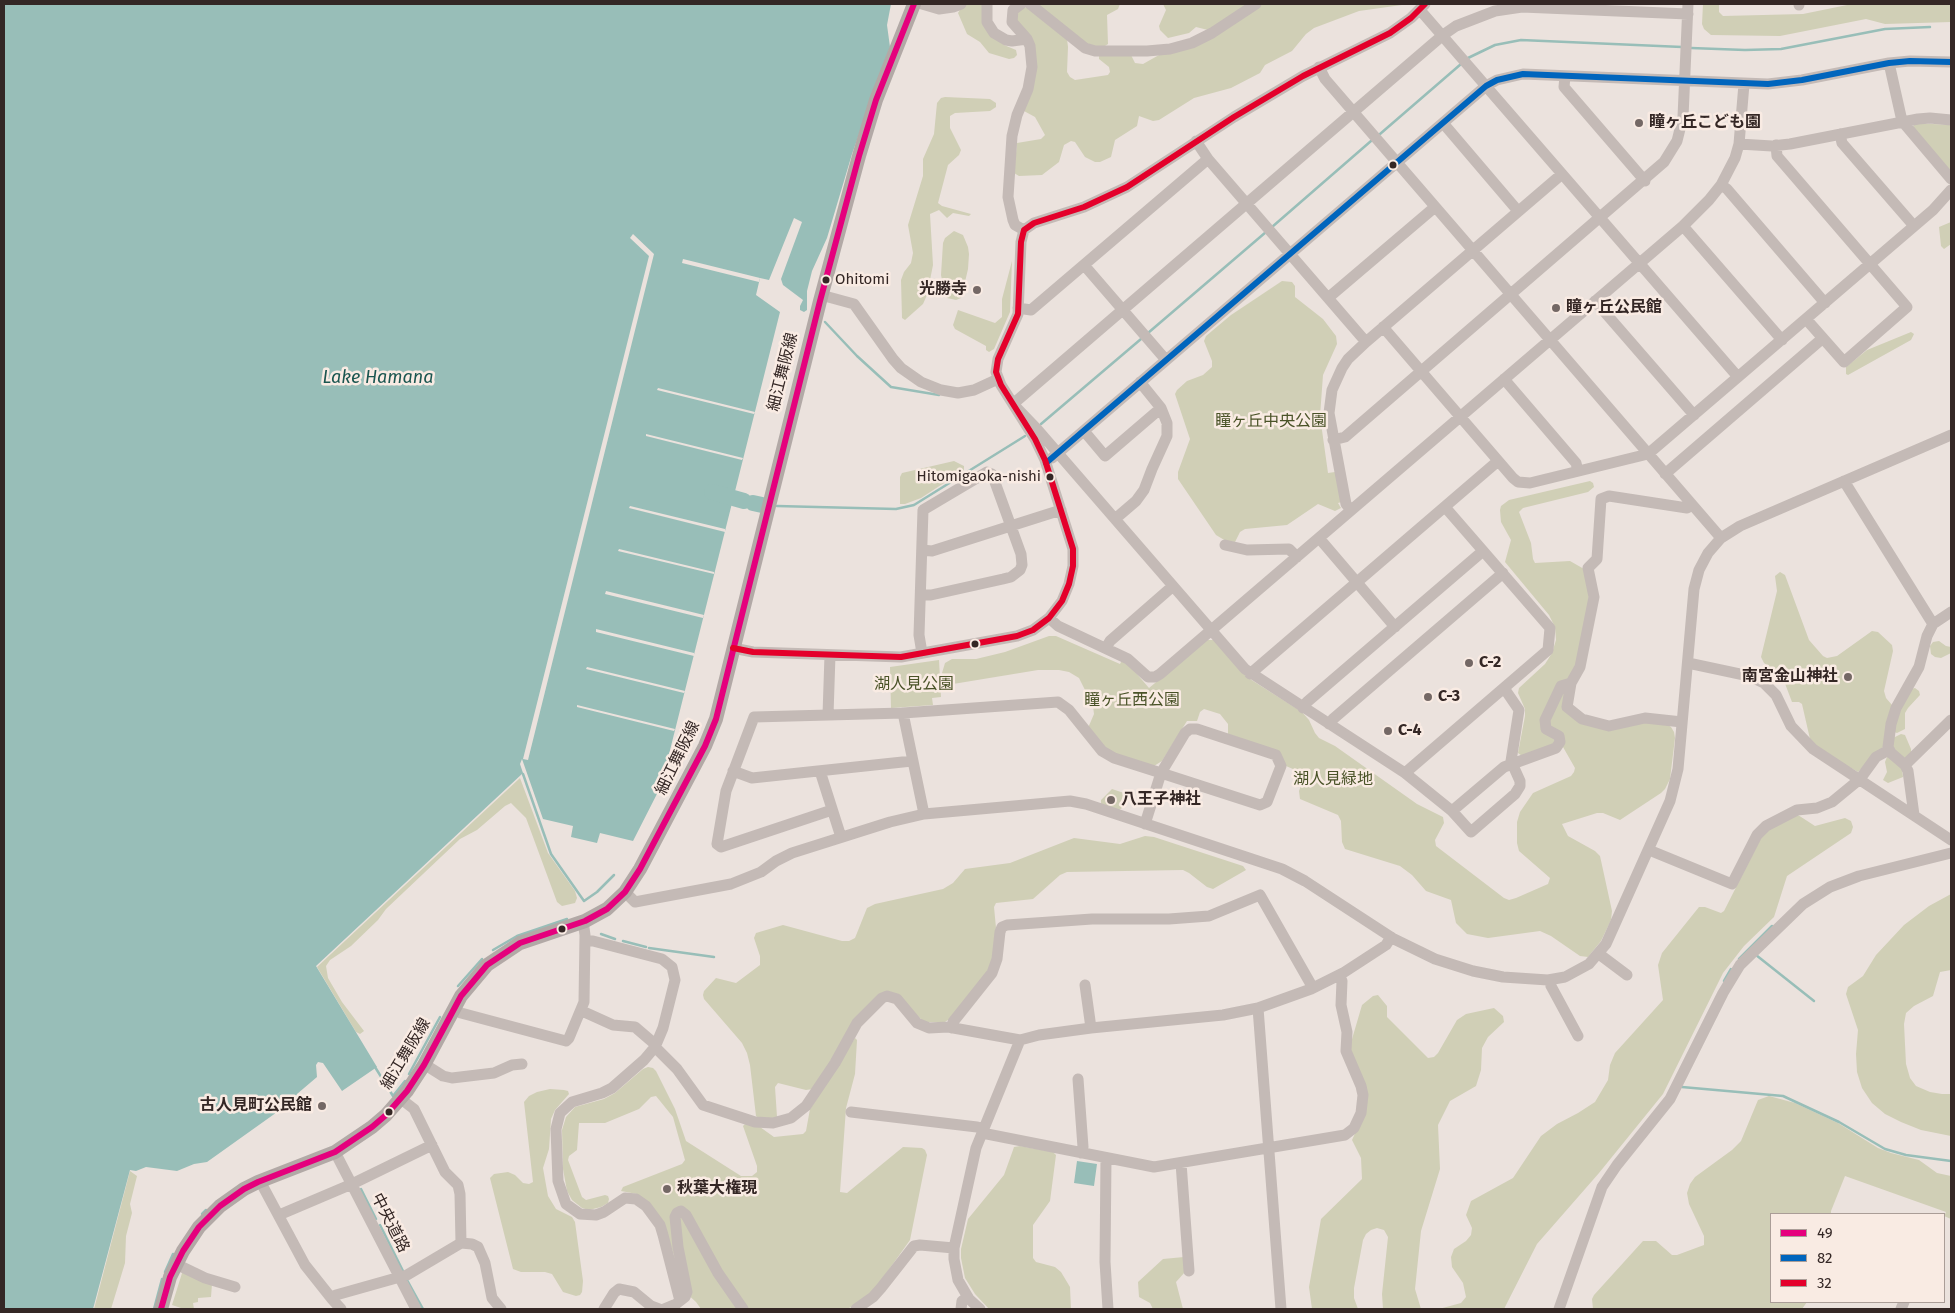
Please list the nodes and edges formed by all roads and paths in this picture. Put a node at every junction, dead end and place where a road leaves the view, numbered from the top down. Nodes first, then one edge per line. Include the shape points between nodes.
1 (914, 4) edge
2 (922, 4) edge
3 (960, 4) edge
4 (987, 4) edge
5 (1021, 4) edge
6 (1030, 4) edge
7 (1256, 4) edge
8 (1422, 7) edge
9 (1629, 8) edge
10 (1688, 9) edge
11 (1443, 35) junction
12 (1027, 39) junction
13 (1951, 62) edge
14 (1889, 63) junction
15 (1318, 67) junction
16 (1565, 76) junction
17 (1685, 81) junction
18 (1744, 84) junction
19 (1486, 86) junction
20 (1353, 112) junction
21 (1951, 120) edge
22 (1902, 121) junction
23 (1442, 123) junction
24 (1840, 134) junction
25 (1196, 141) junction
26 (1739, 144) junction
27 (1776, 145) junction
28 (1208, 159) junction
29 (1397, 162) junction
30 (1562, 174) junction
31 (1951, 179) edge
32 (1644, 181) junction
33 (1721, 185) junction
34 (1951, 190) edge
35 (1246, 203) junction
36 (1435, 207) junction
37 (1518, 211) junction
38 (1601, 218) junction
39 (1683, 226) junction
40 (1914, 226) junction
41 (1024, 230) junction
42 (1472, 250) junction
43 (1290, 254) junction
44 (1640, 263) junction
45 (1870, 264) junction
46 (1084, 265) junction
47 (1511, 295) junction
48 (821, 296) junction
49 (1328, 298) junction
50 (1595, 301) junction
51 (1825, 303) junction
52 (1018, 308) junction
53 (1122, 310) junction
54 (1806, 319) junction
55 (1383, 327) junction
56 (1823, 338) junction
57 (1550, 340) junction
58 (1782, 340) junction
59 (1366, 342) junction
60 (1166, 360) junction
61 (1422, 372) junction
62 (1738, 377) junction
63 (998, 379) junction
64 (1504, 379) junction
65 (1140, 382) junction
66 (1013, 404) junction
67 (1161, 408) junction
68 (1694, 415) junction
69 (1460, 417) junction
70 (1084, 431) junction
71 (1951, 435) edge
72 (1333, 440) junction
73 (1058, 453) junction
74 (1648, 454) junction
75 (1498, 461) junction
76 (1046, 463) junction
77 (1578, 471) junction
78 (1665, 474) junction
79 (1844, 481) junction
80 (1692, 505) junction
81 (1445, 507) junction
82 (1061, 510) junction
83 (1351, 510) junction
84 (1115, 519) junction
85 (1011, 526) junction
86 (1319, 538) junction
87 (1721, 538) junction
88 (1225, 545) dead end
89 (922, 550) junction
90 (1483, 551) junction
91 (1297, 557) junction
92 (1503, 573) junction
93 (1357, 582) junction
94 (1173, 586) junction
95 (921, 595) junction
96 (1951, 612) edge
97 (1049, 618) junction
98 (1933, 624) junction
99 (1395, 627) junction
100 (1211, 630) junction
101 (734, 648) junction
102 (1106, 648) junction
103 (922, 653) junction
104 (830, 656) junction
105 (1688, 663) junction
106 (1250, 674) junction
107 (1571, 683) junction
108 (1504, 688) junction
109 (1303, 708) junction
110 (903, 713) junction
111 (828, 715) junction
112 (1951, 720) edge
113 (1682, 722) junction
114 (1329, 724) junction
115 (1889, 750) junction
116 (912, 761) junction
117 (1512, 764) junction
118 (1905, 766) junction
119 (734, 771) junction
120 (820, 771) junction
121 (1161, 773) junction
122 (1405, 773) junction
123 (1860, 779) junction
124 (832, 810) junction
125 (1452, 811) junction
126 (924, 814) junction
127 (1914, 815) junction
128 (1145, 824) junction
129 (842, 837) junction
130 (1951, 840) edge
131 (1649, 850) junction
132 (1951, 853) edge
133 (625, 892) junction
134 (582, 922) junction
135 (1391, 937) junction
136 (585, 941) junction
137 (1598, 954) junction
138 (1339, 975) junction
139 (1627, 975) dead end
140 (1550, 980) junction
141 (1085, 984) dead end
142 (1313, 988) junction
143 (1258, 1008) junction
144 (453, 1009) junction
145 (582, 1011) junction
146 (952, 1028) junction
147 (1091, 1028) junction
148 (1578, 1036) dead end
149 (1020, 1040) junction
150 (655, 1046) junction
151 (424, 1064) junction
152 (522, 1064) dead end
153 (1078, 1079) dead end
154 (401, 1099) junction
155 (851, 1112) dead end
156 (983, 1131) junction
157 (432, 1145) junction
158 (1269, 1148) junction
159 (335, 1152) junction
160 (1081, 1154) junction
161 (1106, 1158) junction
162 (1181, 1163) junction
163 (260, 1182) junction
164 (352, 1184) junction
165 (279, 1216) junction
166 (461, 1243) junction
167 (954, 1248) junction
168 (176, 1264) junction
169 (1189, 1272) dead end
170 (399, 1277) junction
171 (234, 1287) dead end
172 (968, 1297) junction
173 (332, 1299) junction
174 (680, 1301) junction
175 (161, 1309) edge
176 (341, 1309) edge
177 (416, 1309) edge
178 (500, 1309) edge
179 (604, 1309) edge
180 (659, 1309) edge
181 (664, 1309) edge
182 (743, 1309) edge
183 (856, 1309) edge
184 (961, 1309) edge
185 (980, 1309) edge
186 (1108, 1309) edge
187 (1281, 1309) edge
188 (1559, 1309) edge

1 - 48 main road, 細江舞阪線 via 867,128
2 - 3 street via 939,9
4 - 12 street via 987,22 994,33 1006,40
5 - 12 street via 1013,10 1012,22
6 - 7 street via 1085,48 1095,51 1147,51 1192,43
8 - 11 street
8 - 15 street via 1390,33
9 - 10 street
9 - 11 street via 1522,7 1494,10
10 - 17 street
11 - 19 street
11 - 20 street
12 - 41 street via 1032,68 1012,140 1008,197 1013,220
13 - 14 street
14 - 18 street via 1785,83
14 - 22 street
15 - 20 street
15 - 25 street
16 - 17 street
16 - 19 street via 1514,75
16 - 32 street via 1564,87
17 - 18 street
17 - 32 street via 1683,117 1677,141 1664,162
18 - 26 street
19 - 23 street
19 - 30 street
20 - 29 street
20 - 35 street
21 - 22 street
22 - 24 street
22 - 31 street
23 - 29 street
23 - 37 street
24 - 27 street
24 - 40 street via 1842,143
25 - 28 street
25 - 41 street via 1122,189 1084,207 1034,223
26 - 27 street
26 - 33 street
27 - 45 street via 1777,156
28 - 35 street
28 - 46 street
29 - 36 street
29 - 43 street
30 - 37 street
30 - 38 street
32 - 38 street
33 - 39 street
33 - 51 street
34 - 40 street
35 - 43 street
35 - 53 street
36 - 42 street
36 - 49 street
37 - 42 street
38 - 44 street
38 - 47 street
39 - 44 street
39 - 58 street
40 - 45 street
41 - 52 street
42 - 47 street
42 - 55 street
43 - 49 street
43 - 60 street
44 - 50 street
44 - 62 street
45 - 51 street
45 - 56 street via 1907,308 1844,362
46 - 52 street via 1031,310
46 - 53 street
47 - 57 street
47 - 61 street
48 - 63 street via 854,304 893,359 921,382 958,393
48 - 101 main road, 細江舞阪線
49 - 59 street
50 - 57 street
50 - 68 street
51 - 54 street
52 - 63 street via 998,359
53 - 60 street
53 - 66 street
54 - 56 street
54 - 58 street
55 - 59 street
55 - 61 street
56 - 78 street
57 - 64 street
57 - 74 street
58 - 62 street
59 - 72 street via 1345,363 1332,390
60 - 65 street
61 - 69 street
61 - 72 street via 1345,438
62 - 68 street
63 - 66 street
64 - 69 street
64 - 77 street via 1576,463
65 - 67 street
65 - 70 street
66 - 73 street
66 - 76 street
67 - 70 street via 1105,456
67 - 84 street via 1168,429 1165,442 1144,490
68 - 74 street
69 - 75 street
69 - 83 street
70 - 73 street
71 - 79 street
72 - 83 street via 1346,504
73 - 76 street
73 - 84 street
74 - 77 street
74 - 78 street
75 - 77 street via 1524,484
75 - 81 street
76 - 82 street
78 - 80 street
79 - 87 street via 1740,526
79 - 98 street
80 - 87 street
80 - 107 street via 1688,508 1609,496 1601,498 1597,559 1588,568 1594,597 1580,667
81 - 90 street
81 - 93 street
82 - 85 street
82 - 97 street via 1073,548 1073,566 1062,601
83 - 86 street
84 - 94 street
85 - 89 street via 932,550
85 - 89 street via 992,474 986,472 924,510
85 - 95 street via 1022,560 1016,574
86 - 91 street
86 - 93 street
87 - 105 street via 1703,561 1696,580
88 - 91 street via 1252,550 1289,549
89 - 95 street
90 - 92 street
90 - 99 street
91 - 100 street
92 - 108 street via 1550,628 1548,650
92 - 114 street
93 - 99 street
93 - 106 street
94 - 100 street
94 - 102 street
95 - 103 street via 919,635
96 - 98 street
97 - 102 street via 1058,626
97 - 103 street via 1017,636
98 - 115 street via 1919,668 1896,708
99 - 109 street
100 - 102 street via 1155,677 1148,677 1128,659
100 - 106 street
101 - 104 street
101 - 133 main road, 細江舞阪線 via 706,746 648,856
103 - 104 street via 892,658
104 - 111 street
105 - 113 street
105 - 123 street via 1749,676 1764,683 1776,695 1791,726 1805,742
106 - 109 street
107 - 113 street via 1567,707 1582,719 1613,726 1645,718
107 - 117 street via 1561,686 1545,720 1546,729 1559,736 1559,745
108 - 117 street via 1520,710
108 - 122 street
109 - 114 street
110 - 111 street
110 - 116 street
110 - 121 street via 1058,702 1069,710 1096,746 1108,756
111 - 119 street via 754,718
112 - 118 street
113 - 131 street via 1674,791
114 - 122 street
115 - 118 street
115 - 123 street via 1876,756
116 - 120 street
116 - 126 street
117 - 125 street via 1504,767
117 - 125 street via 1520,781 1519,790 1471,832
118 - 127 street
119 - 120 street via 752,778
119 - 124 street via 726,791 718,835 717,844 721,847
120 - 124 street
121 - 121 street via 1260,804 1267,802 1281,766 1280,760 1271,752 1190,729
121 - 128 street
122 - 125 street
123 - 127 street
123 - 131 street via 1832,802 1817,808 1797,810 1766,826 1757,835 1732,884
124 - 129 street
126 - 128 street via 1070,801
126 - 129 street
127 - 130 street
128 - 135 street via 1287,871
129 - 133 street via 792,853 761,872 731,884 635,902
131 - 137 street via 1610,936
132 - 188 street via 1859,876 1830,887 1803,904 1740,965 1670,1099 1602,1187
133 - 134 main road, 細江舞阪線 via 607,909
134 - 136 street
134 - 144 main road, 細江舞阪線 via 520,943 497,957 477,974
135 - 138 street via 1386,945
135 - 140 street via 1421,954 1474,971 1518,979
136 - 145 street
136 - 150 street via 662,958 672,967 675,980
137 - 139 street
137 - 140 street via 1574,974
138 - 142 street
138 - 158 street via 1347,1032 1346,1051 1361,1086 1361,1113 1354,1128 1345,1135
140 - 148 street
141 - 147 street
142 - 143 street
142 - 146 street via 1260,895 1209,916 1092,918 1002,927 992,973 953,1022
143 - 147 street via 1223,1015
143 - 158 street
144 - 145 street via 461,1014 562,1041 569,1038
144 - 151 main road, 細江舞阪線
145 - 150 street via 613,1025 635,1027
146 - 149 street
146 - 150 street via 923,1026 912,1018 897,998 882,998 857,1022 840,1056 806,1106 791,1118 773,1124 755,1122 703,1105 677,1069
147 - 149 street
149 - 156 street
150 - 174 street via 612,1088 566,1107 557,1121 556,1170 566,1204 580,1214 596,1215 631,1197 646,1206 664,1234
151 - 152 street via 452,1078 494,1073
151 - 154 main road, 細江舞阪線
153 - 160 street
154 - 157 street via 414,1109
154 - 159 main road, 細江舞阪線 via 372,1127
155 - 156 street via 977,1127
156 - 160 street
156 - 167 street via 972,1162
157 - 164 street
157 - 166 street via 446,1172 460,1189
158 - 162 street
158 - 187 street
159 - 163 main road, 細江舞阪線
159 - 164 street, 中央道路
160 - 161 street
161 - 162 street via 1154,1167
161 - 186 street
162 - 169 street
163 - 165 street
163 - 168 main road, 細江舞阪線 via 209,1216
164 - 165 street
164 - 170 street, 中央道路
165 - 173 street via 306,1265
166 - 170 street
166 - 178 street via 478,1247 485,1263 492,1298
167 - 172 street via 955,1270
167 - 183 street via 914,1246 873,1297
168 - 171 street
168 - 175 main road, 細江舞阪線
170 - 173 street via 336,1295
170 - 177 street, 中央道路
172 - 184 street via 962,1301
172 - 185 street
173 - 176 street
174 - 181 street
174 - 182 street via 687,1292 675,1218 681,1211 686,1214 719,1276
179 - 180 street via 619,1289 634,1292

